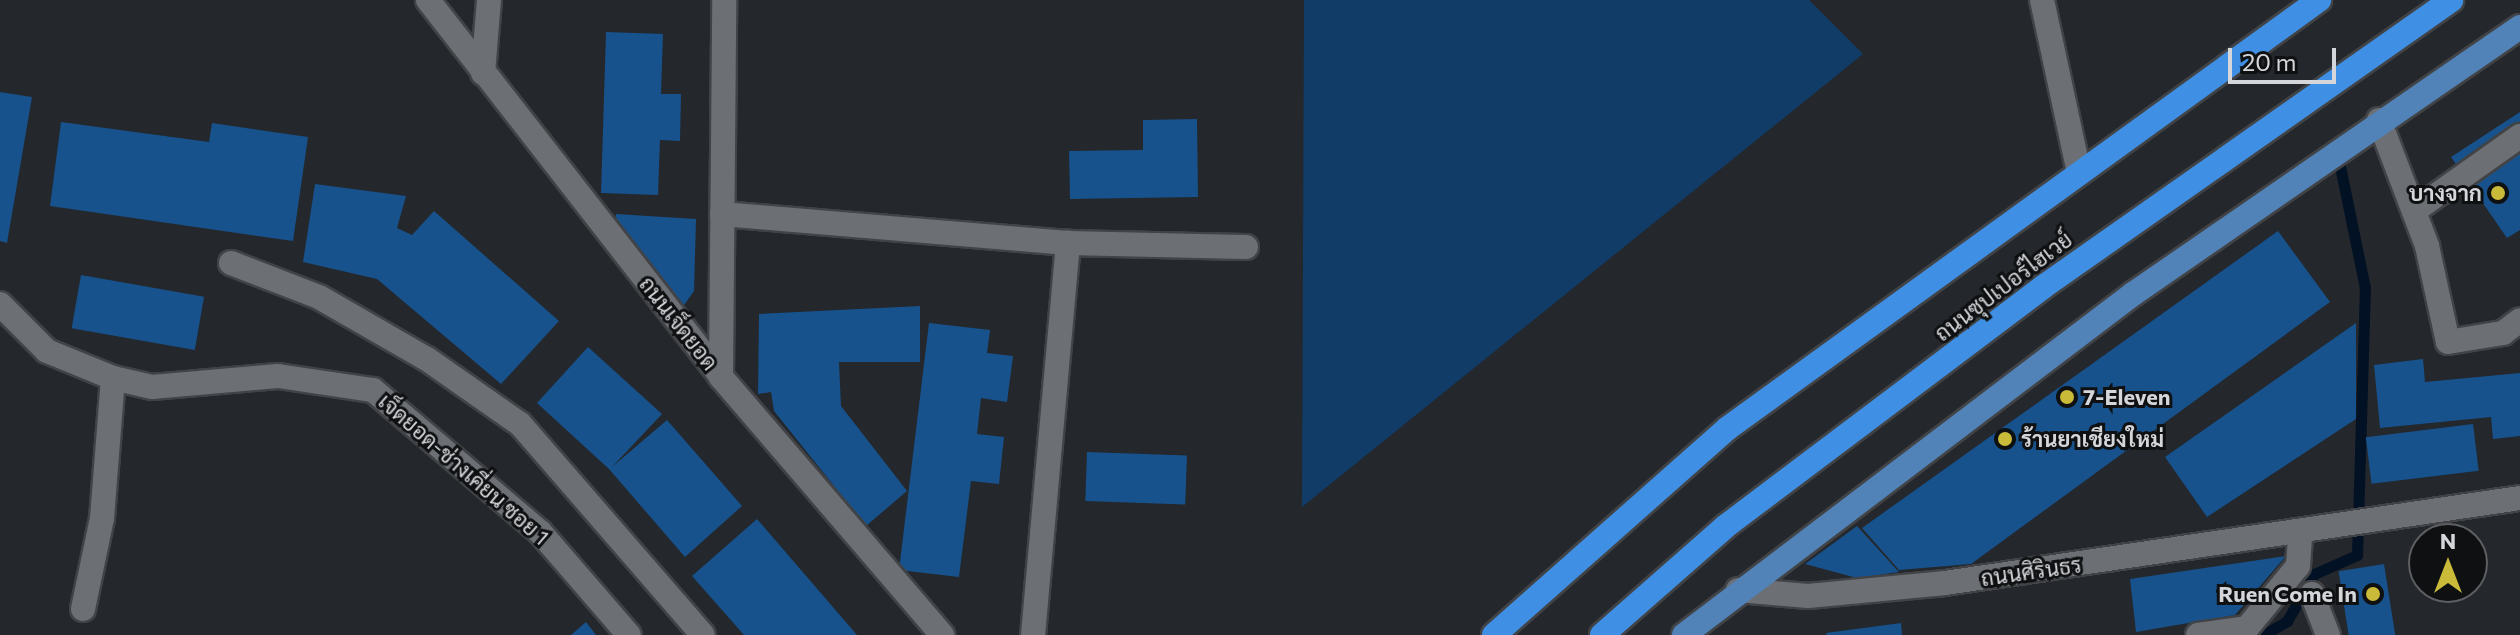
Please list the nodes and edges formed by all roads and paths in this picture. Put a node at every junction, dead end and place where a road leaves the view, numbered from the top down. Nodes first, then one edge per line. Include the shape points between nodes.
1 (428, 0) edge
2 (489, 0) edge
3 (724, 0) edge
4 (2042, 0) edge
5 (2451, 0) edge
6 (2306, 4) edge
7 (2520, 27) edge
8 (483, 73) junction
9 (2382, 125) junction
10 (2520, 136) edge
11 (2078, 168) junction
12 (2414, 211) junction
13 (722, 214) junction
14 (1068, 243) junction
15 (1246, 247) dead end
16 (231, 263) dead end
17 (0, 304) edge
18 (2520, 320) edge
19 (721, 377) junction
20 (113, 378) junction
21 (2520, 498) edge
22 (2311, 533) junction
23 (1738, 590) junction
24 (2312, 594) dead end
25 (83, 609) dead end
26 (629, 635) edge
27 (703, 635) edge
28 (942, 635) edge
29 (1033, 635) edge
30 (1494, 635) edge
31 (1602, 635) edge
32 (1684, 635) edge
33 (2198, 635) edge
34 (2328, 635) edge

1 - 8 street, ถนนเจ็ดยอด
2 - 8 street
3 - 13 street
4 - 11 street
5 - 31 highway, ถนนซุปเปอร์ไฮเวย์ via 2043,287 1726,526
6 - 11 highway
7 - 9 main road
8 - 19 street, ถนนเจ็ดยอด
9 - 12 street
9 - 23 main road via 1936,437
10 - 12 street
11 - 30 highway via 1728,428
12 - 18 street via 2448,342 2503,333
13 - 14 street
13 - 19 street
14 - 15 street
14 - 29 street
16 - 27 street via 319,297 427,359 520,424
17 - 20 street, เจ็ดยอด-ช่างเคี่ยน ซอย 1 via 47,351
19 - 28 street, ถนนเจ็ดยอด
20 - 25 street via 102,518
20 - 26 street, เจ็ดยอด-ช่างเคี่ยน ซอย 1 via 152,387 278,376 373,390 540,532
21 - 22 street, ถนนศิรินธร
22 - 23 street, ถนนศิรินธร via 1930,584 1808,596
22 - 33 street via 2298,566 2247,628
23 - 32 main road
24 - 34 street

